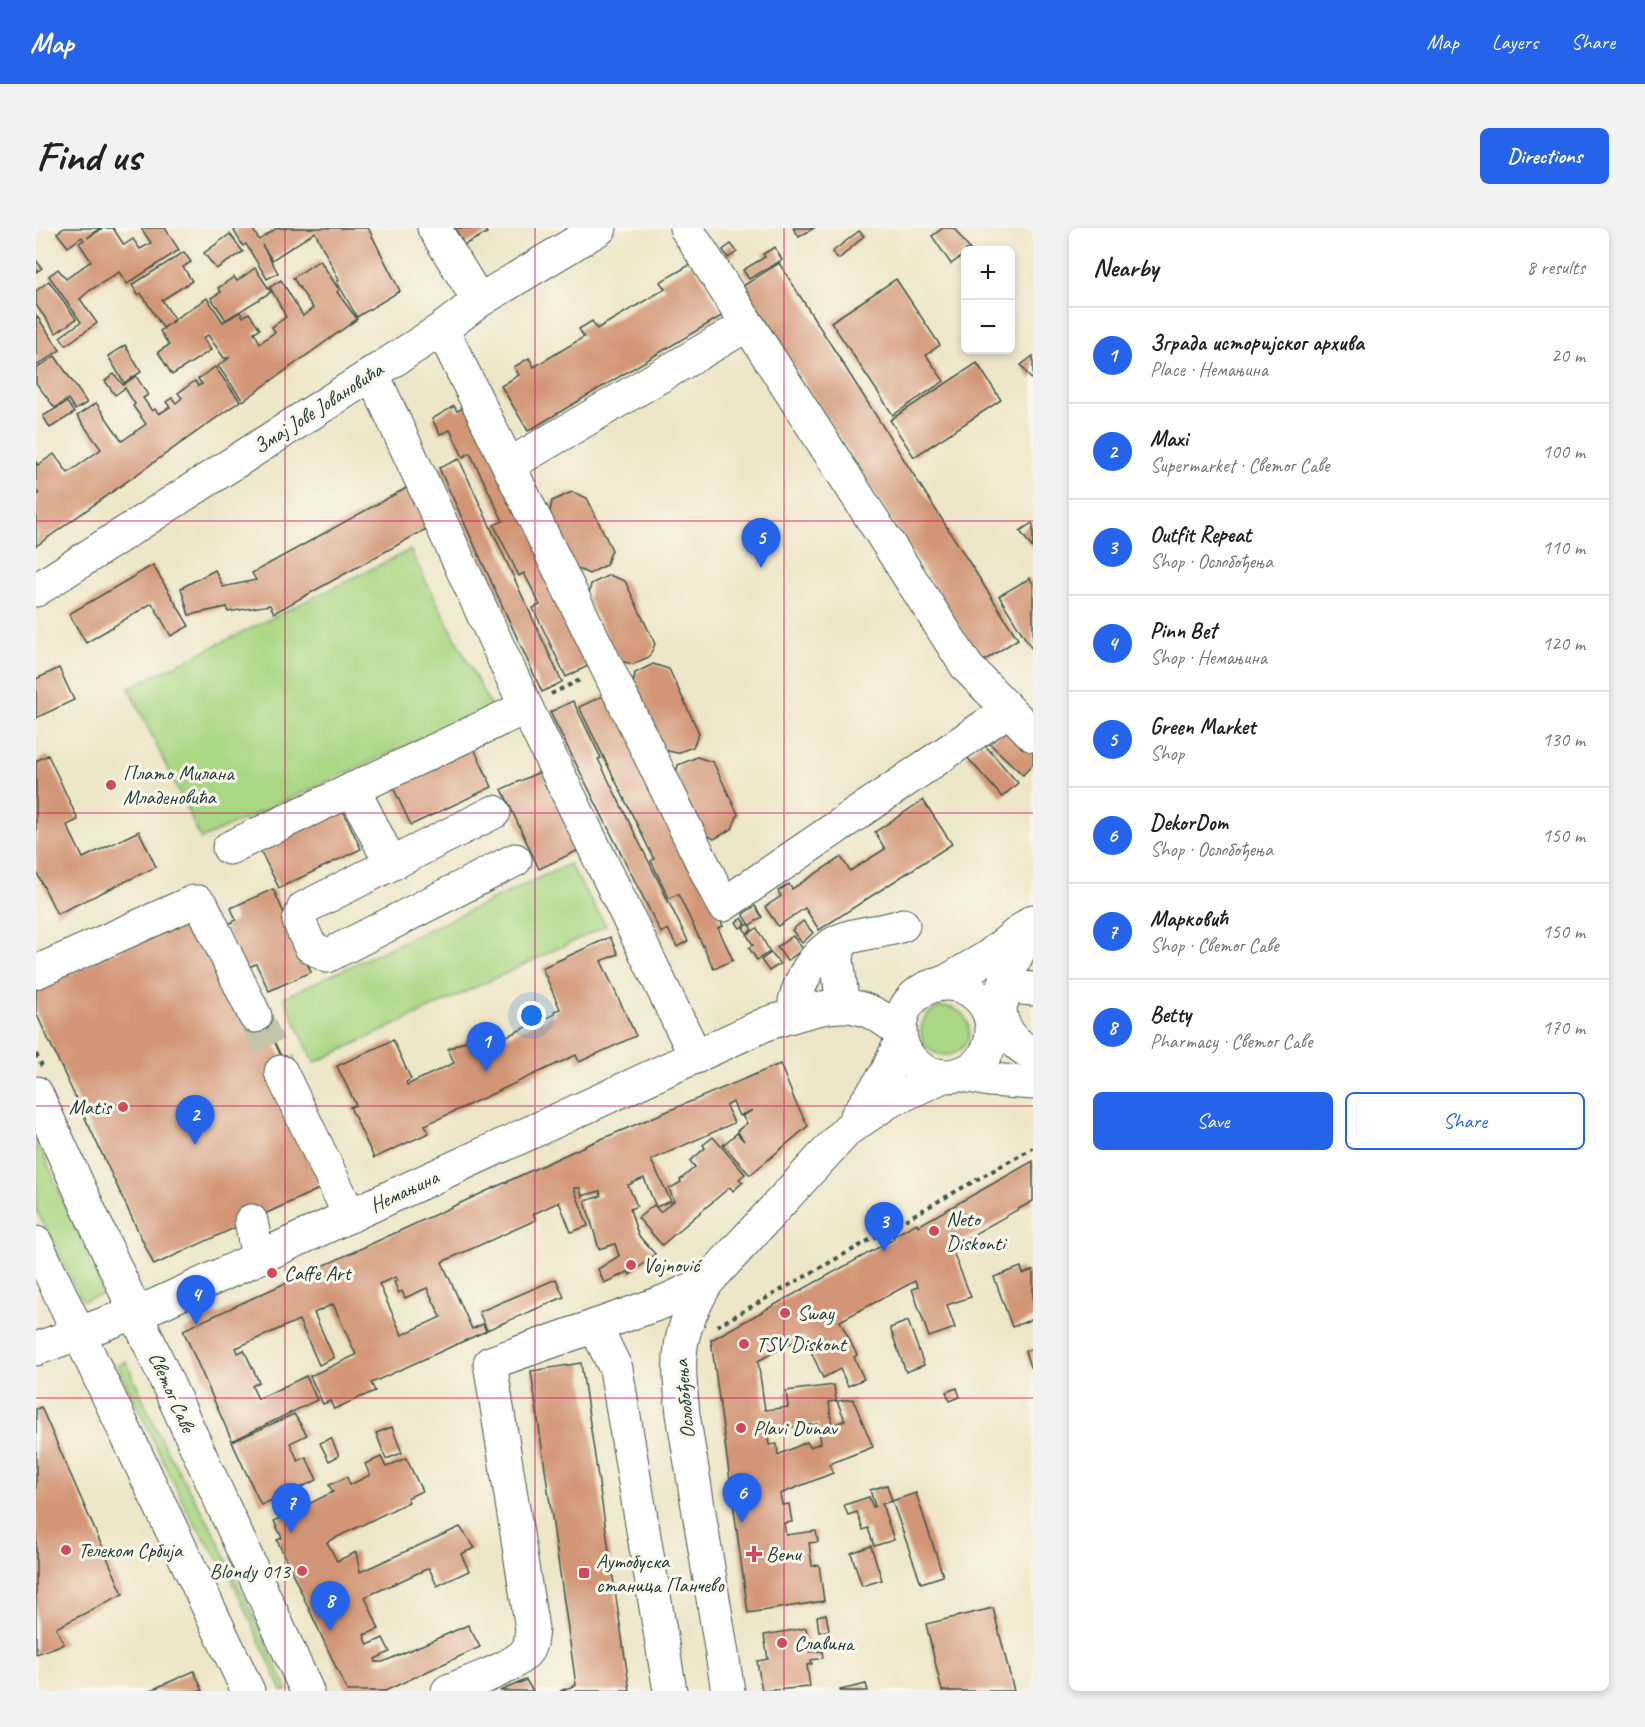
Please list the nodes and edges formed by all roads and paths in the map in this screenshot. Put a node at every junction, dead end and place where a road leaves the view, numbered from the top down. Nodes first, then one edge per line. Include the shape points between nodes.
1 (434, 228) edge
2 (600, 228) edge
3 (686, 228) edge
4 (479, 301) junction
5 (747, 325) junction
6 (442, 329) junction
7 (372, 373) junction
8 (509, 465) junction
9 (36, 590) edge
10 (607, 666) junction
11 (526, 707) junction
12 (1007, 711) junction
13 (1033, 735) edge
14 (353, 789) junction
15 (494, 812) dead end
16 (229, 848) dead end
17 (515, 860) dead end
18 (391, 864) junction
19 (1033, 921) edge
20 (903, 925) dead end
21 (840, 941) junction
22 (36, 972) edge
23 (932, 988) junction
24 (1033, 989) edge
25 (841, 990) junction
26 (795, 1001) junction
27 (255, 1016) tunnel mouth
28 (768, 1023) junction
29 (992, 1028) junction
30 (900, 1036) junction
31 (1033, 1054) edge
32 (696, 1057) junction
33 (1033, 1067) edge
34 (281, 1072) tunnel mouth
35 (951, 1075) junction
36 (1033, 1083) edge
37 (36, 1093) edge
38 (848, 1129) junction
39 (1033, 1149) edge
40 (350, 1216) junction
41 (251, 1221) dead end
42 (36, 1244) edge
43 (258, 1258) junction
44 (707, 1282) junction
45 (136, 1312) junction
46 (595, 1326) junction
47 (712, 1329) dead end
48 (78, 1332) junction
49 (36, 1349) edge
50 (248, 1691) edge
51 (307, 1691) edge
52 (448, 1691) edge
53 (670, 1691) edge
54 (728, 1691) edge

1 - 4 street
2 - 4 street, Змај Јове Јовановића
3 - 5 street
4 - 6 street, Змај Јове Јовановића
5 - 8 street
5 - 12 street via 967,667
6 - 7 street, Змај Јове Јовановића
6 - 8 street
7 - 9 street, Змај Јове Јовановића
7 - 11 street
8 - 10 street
10 - 11 path
10 - 12 street via 723,905
11 - 14 street
11 - 32 street
12 - 13 street
14 - 16 street
14 - 18 street
15 - 18 street
17 - 18 street via 327,956 309,946 299,921 304,908
19 - 23 street via 988,957
19 - 29 street via 1008,973
20 - 21 street
21 - 25 street via 837,959
21 - 26 street via 821,951 807,968
22 - 27 street via 198,902
23 - 25 street
23 - 29 street via 959,986 975,994 986,1007
23 - 30 street via 907,1006 901,1018
24 - 31 street via 1011,987 999,1016 1016,1042
25 - 26 street
26 - 28 street
28 - 30 street via 847,1005 882,1016
28 - 32 street, Немањина
29 - 33 street via 1020,1059
29 - 35 street via 985,1055 973,1066
30 - 35 street via 908,1056 919,1067
30 - 38 street via 886,1074
32 - 40 street, Немањина
34 - 40 street
35 - 36 street
35 - 38 street, Ослобођења via 888,1102
37 - 45 street, Светог Саве
38 - 44 street, Ослобођења
39 - 47 path
40 - 43 street, Немањина
41 - 43 street
42 - 48 street
43 - 45 street, Немањина
44 - 46 street
44 - 54 street, Ослобођења via 681,1339 679,1373
45 - 48 street, Немањина
45 - 51 street, Светог Саве
46 - 52 street via 490,1363 531,1641 526,1652 510,1664
46 - 53 street via 616,1369
48 - 49 street, Немањина
48 - 50 street

